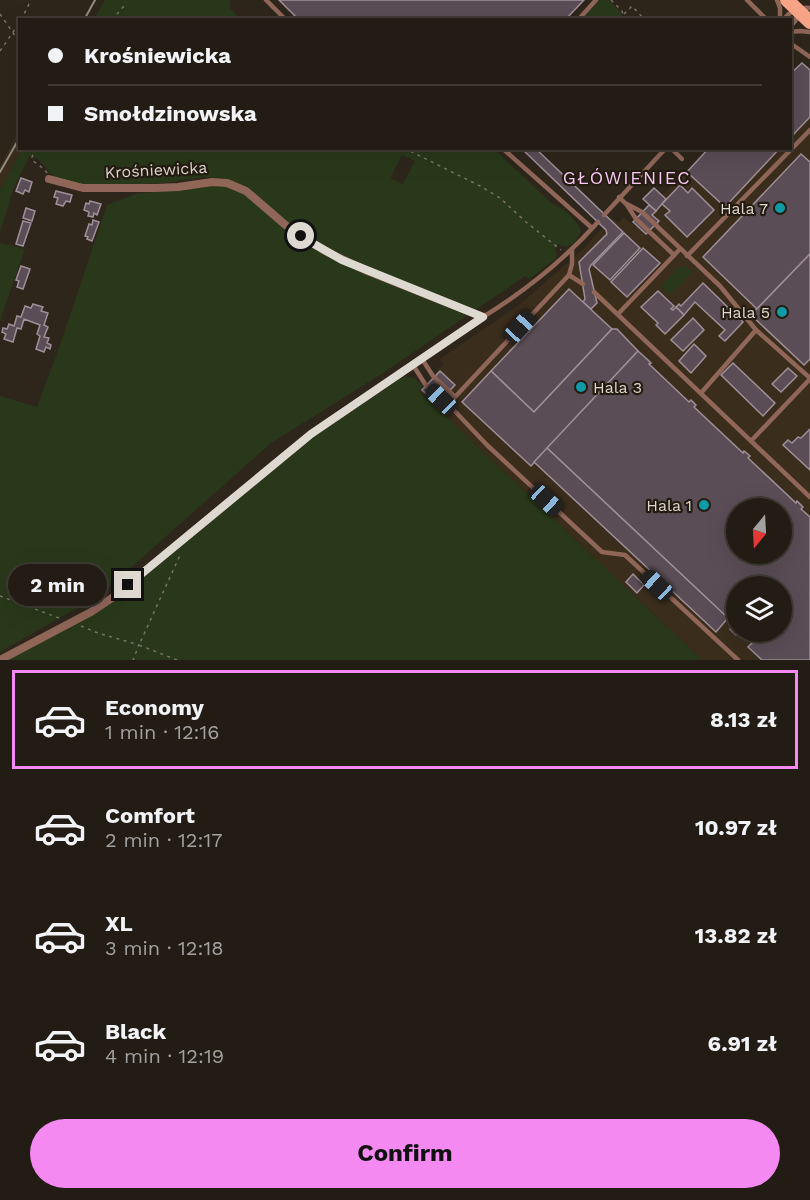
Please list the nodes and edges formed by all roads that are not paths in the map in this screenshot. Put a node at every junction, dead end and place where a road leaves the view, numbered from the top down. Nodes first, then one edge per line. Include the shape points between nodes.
1 (266, 0) edge
2 (596, 0) edge
3 (747, 0) edge
4 (777, 0) edge
5 (798, 4) edge
6 (284, 18) edge
7 (580, 18) edge
8 (765, 18) edge
9 (781, 18) edge
10 (783, 18) edge
11 (810, 22) edge
12 (792, 25) edge
13 (792, 32) edge
14 (810, 32) edge
15 (792, 44) edge
16 (810, 57) edge
17 (810, 130) edge
18 (792, 148) edge
19 (504, 150) edge
20 (665, 150) edge
21 (668, 150) edge
22 (790, 150) edge
23 (682, 159) dead end
24 (49, 179) road end
25 (619, 197) junction
26 (625, 203) junction
27 (604, 215) dead end
28 (598, 222) dead end
29 (592, 228) junction
30 (572, 249) junction
31 (680, 249) junction
32 (674, 255) junction
33 (687, 256) junction
34 (569, 275) junction
35 (583, 284) dead end
36 (594, 292) dead end
37 (618, 314) junction
38 (483, 317) junction
39 (756, 330) junction
40 (422, 359) junction
41 (413, 364) junction
42 (810, 378) edge
43 (701, 393) junction
44 (455, 397) junction
45 (449, 405) junction
46 (751, 441) junction
47 (810, 497) edge
48 (0, 660) edge
49 (738, 660) edge

1 - 6 lane
2 - 7 lane
3 - 8 lane
4 - 9 lane
5 - 10 lane
5 - 11 main road
5 - 12 lane
13 - 14 lane
15 - 16 lane
17 - 18 lane
19 - 29 lane
20 - 25 lane
21 - 23 lane
22 - 33 lane
24 - 38 street, Krośniewicka via 83,188 227,183 246,191 289,228 325,251
25 - 26 lane
25 - 27 lane
26 - 31 lane via 642,212
26 - 32 lane
28 - 29 lane
29 - 30 lane
30 - 34 lane
30 - 38 lane
31 - 32 lane
31 - 33 lane
32 - 37 lane
33 - 39 lane via 720,286
34 - 35 lane
34 - 44 lane
36 - 37 lane
37 - 43 lane
38 - 40 street
39 - 42 lane
39 - 43 lane
40 - 41 street
40 - 44 lane
41 - 45 lane via 425,384
41 - 48 street via 311,434 112,598
42 - 46 lane
43 - 46 lane
44 - 45 lane
45 - 49 lane via 602,552 625,555
46 - 47 lane

